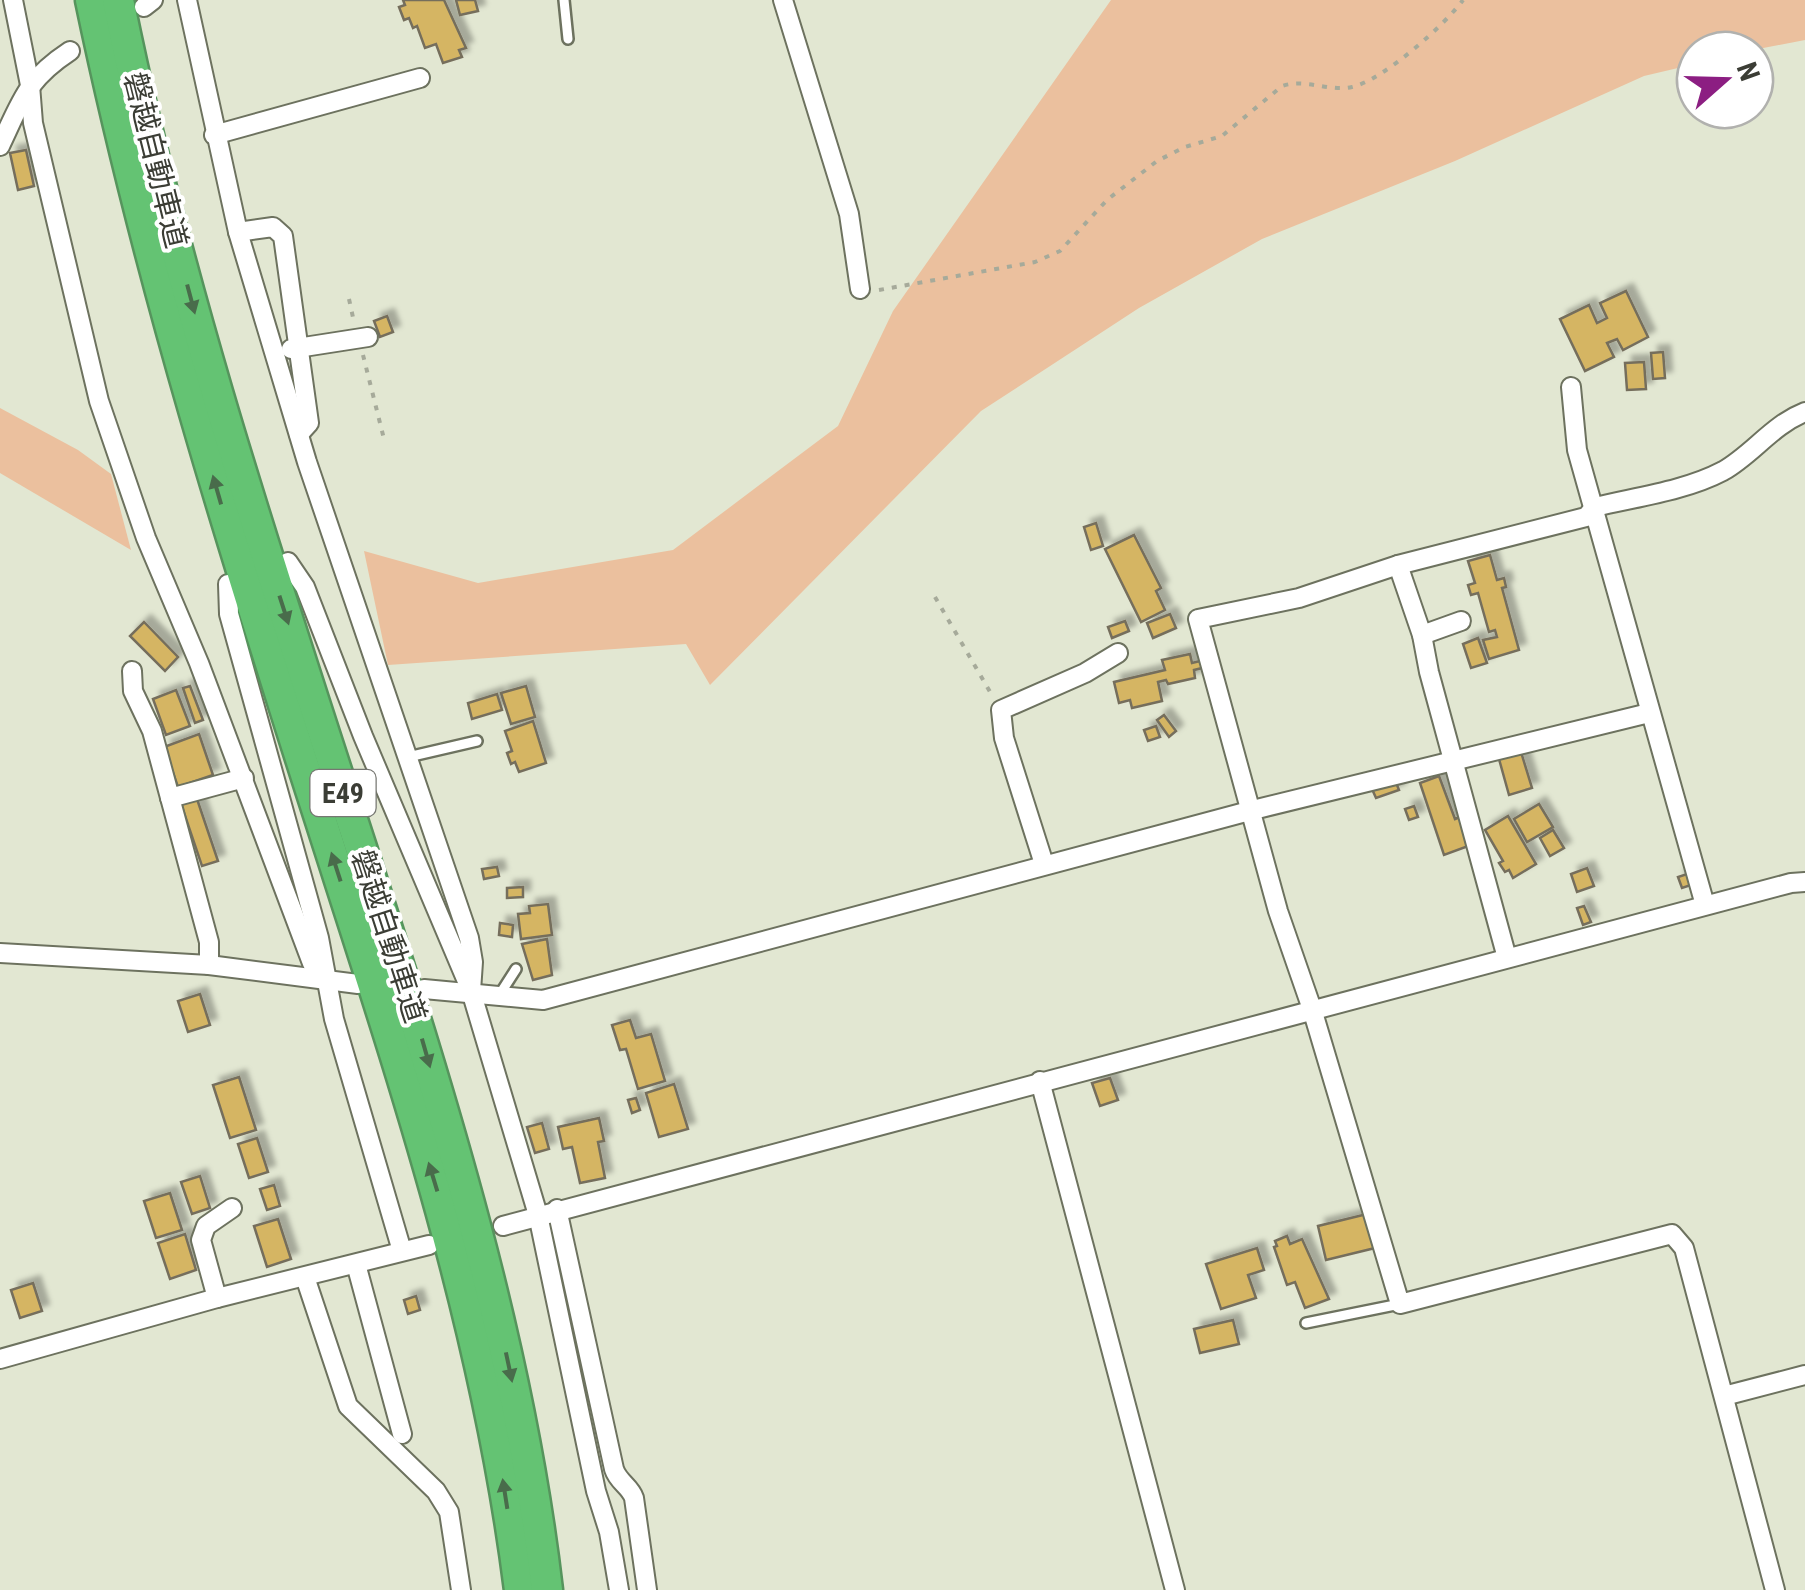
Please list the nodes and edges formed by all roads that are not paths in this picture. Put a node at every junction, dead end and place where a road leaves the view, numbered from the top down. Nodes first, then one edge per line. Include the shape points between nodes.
1 (12, 0) edge
2 (91, 0) edge
3 (187, 0) edge
4 (564, 0) edge
5 (783, 0) edge
6 (138, 2) edge
7 (568, 39) dead end
8 (70, 51) dead end
9 (420, 78) dead end
10 (30, 84) junction
11 (214, 135) junction
12 (0, 146) edge
13 (238, 232) junction
14 (860, 288) road end
15 (363, 338) road end
16 (299, 348) junction
17 (276, 351) junction
18 (1571, 387) dead end
19 (1805, 412) edge
20 (299, 434) junction
21 (1595, 507) junction
22 (288, 562) dead end
23 (1398, 565) junction
24 (228, 584) dead end
25 (1461, 621) dead end
26 (1422, 635) junction
27 (1118, 653) dead end
28 (132, 672) dead end
29 (1649, 712) junction
30 (477, 741) dead end
31 (408, 758) junction
32 (1452, 760) junction
33 (244, 778) junction
34 (170, 798) junction
35 (1253, 810) junction
36 (1044, 864) junction
37 (1805, 882) edge
38 (1705, 905) junction
39 (0, 953) edge
40 (1507, 958) junction
41 (208, 965) junction
42 (516, 969) dead end
43 (330, 982) junction
44 (358, 984) dead end
45 (424, 990) dead end
46 (471, 991) junction
47 (500, 994) junction
48 (1312, 1009) junction
49 (1040, 1081) junction
50 (232, 1208) dead end
51 (558, 1209) junction
52 (538, 1214) junction
53 (503, 1226) dead end
54 (429, 1245) dead end
55 (402, 1251) junction
56 (356, 1264) junction
57 (305, 1277) junction
58 (217, 1298) junction
59 (1400, 1304) junction
60 (1306, 1323) dead end
61 (0, 1358) edge
62 (1805, 1374) edge
63 (1724, 1396) junction
64 (402, 1434) dead end
65 (461, 1590) edge
66 (520, 1590) edge
67 (548, 1590) edge
68 (619, 1590) edge
69 (647, 1590) edge
70 (1175, 1590) edge
71 (1775, 1590) edge

1 - 10 street
66 -> 2 highway, 磐越自動車道 / E49 via 475,1335 440,1198 223,514 145,234
3 - 11 street
4 - 7 lane
5 - 14 street via 849,214
6 -> 67 highway, 磐越自動車道 / E49 via 208,362 467,1194 524,1436
8 - 10 street
9 - 11 street
10 - 12 street
10 - 33 street via 33,123 99,401 146,538
11 - 13 street
13 - 16 street via 273,227 283,236
13 - 17 street
15 - 16 street
16 - 17 street
16 - 20 street via 309,423
17 - 20 street
18 - 21 street via 1577,450
19 - 21 street via 1704,480
20 - 31 street
21 - 23 street via 1586,517
21 - 29 street
22 - 46 street via 305,587
23 - 26 street
23 - 35 street via 1299,598 1198,619
24 - 43 street via 229,614
25 - 26 street
26 - 32 street
27 - 36 street via 1000,710
28 - 34 street
29 - 32 street
29 - 38 street
30 - 31 lane
31 - 46 street via 469,938
32 - 35 street
32 - 40 street
33 - 34 street
33 - 43 street via 312,963
34 - 41 street via 209,942
35 - 36 street
35 - 48 street
36 - 47 street via 543,1000
37 - 38 street
38 - 40 street
39 - 41 street
40 - 48 street
41 - 43 street
42 - 47 lane
43 - 44 street
43 - 55 street via 334,1019
45 - 46 street
46 - 47 street
46 - 52 street
48 - 49 street
48 - 59 street
49 - 51 street
49 - 70 street
50 - 58 street via 206,1226 200,1240
51 - 52 street
51 - 69 street via 614,1470 634,1498
52 - 53 street
52 - 68 street
54 - 55 street
55 - 56 street
56 - 57 street
56 - 64 street
57 - 58 street
57 - 65 street via 348,1406 436,1491 449,1512
58 - 61 street
59 - 60 lane
59 - 63 street via 1672,1234 1684,1248
62 - 63 street
63 - 71 street

